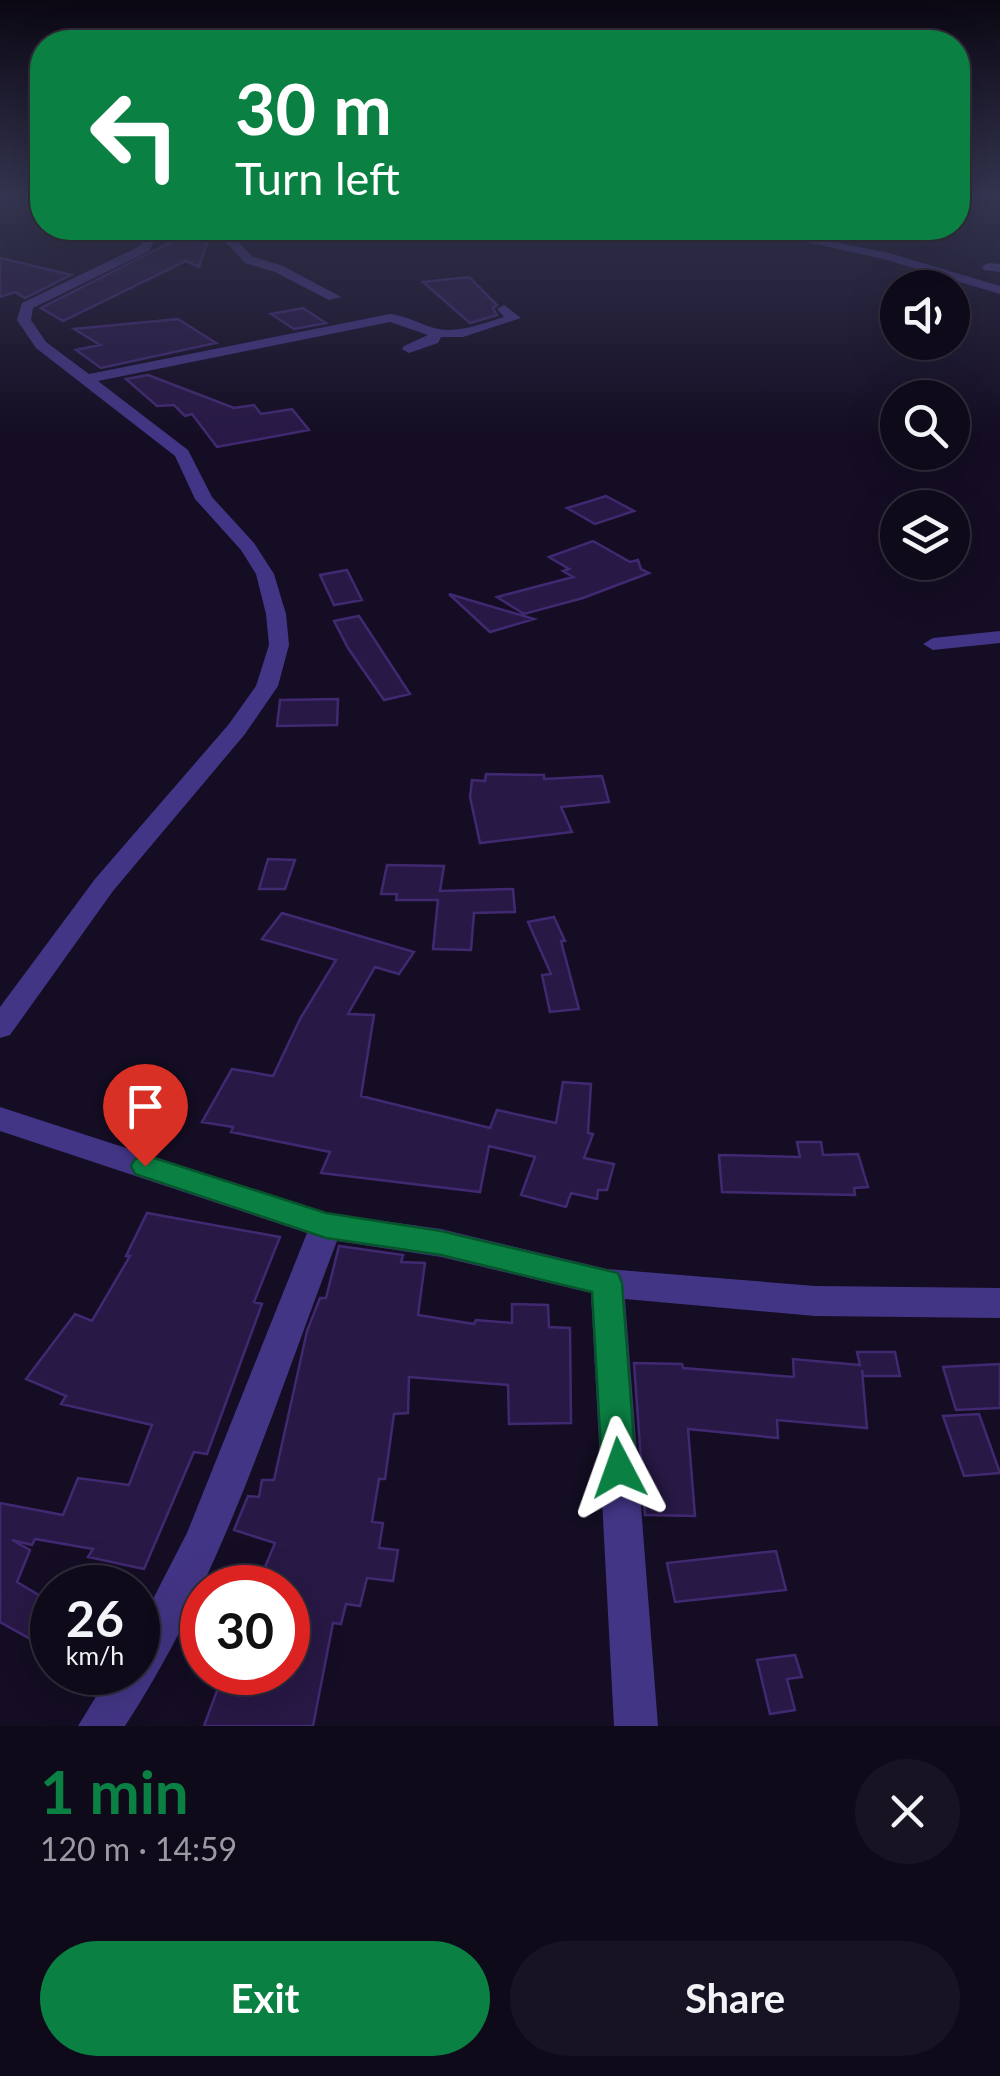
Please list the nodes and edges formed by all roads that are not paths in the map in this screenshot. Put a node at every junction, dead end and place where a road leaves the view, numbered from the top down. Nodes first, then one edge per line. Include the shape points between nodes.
1 (88, 276) edge
2 (292, 276) edge
3 (953, 276) edge
4 (1000, 290) edge
5 (334, 298) dead end
6 (504, 309) dead end
7 (436, 333) junction
8 (409, 349) dead end
9 (87, 379) junction
10 (1000, 637) edge
11 (933, 644) dead end
12 (0, 1028) edge
13 (0, 1119) edge
14 (326, 1226) junction
15 (607, 1283) junction
16 (1000, 1303) edge
17 (160, 1626) edge
18 (121, 1695) edge
19 (100, 1726) edge
20 (636, 1726) edge

1 - 9 street via 24,312 40,344
2 - 5 street
3 - 4 street
6 - 7 street via 514,318
7 - 8 street
7 - 9 street via 390,318
9 - 12 street via 182,453 204,499 264,574 279,646 267,686 237,729 104,885
10 - 11 street
13 - 14 street
14 - 15 street via 441,1243
14 - 17 street via 202,1544
15 - 16 street via 815,1301
15 - 20 street
18 - 19 street

